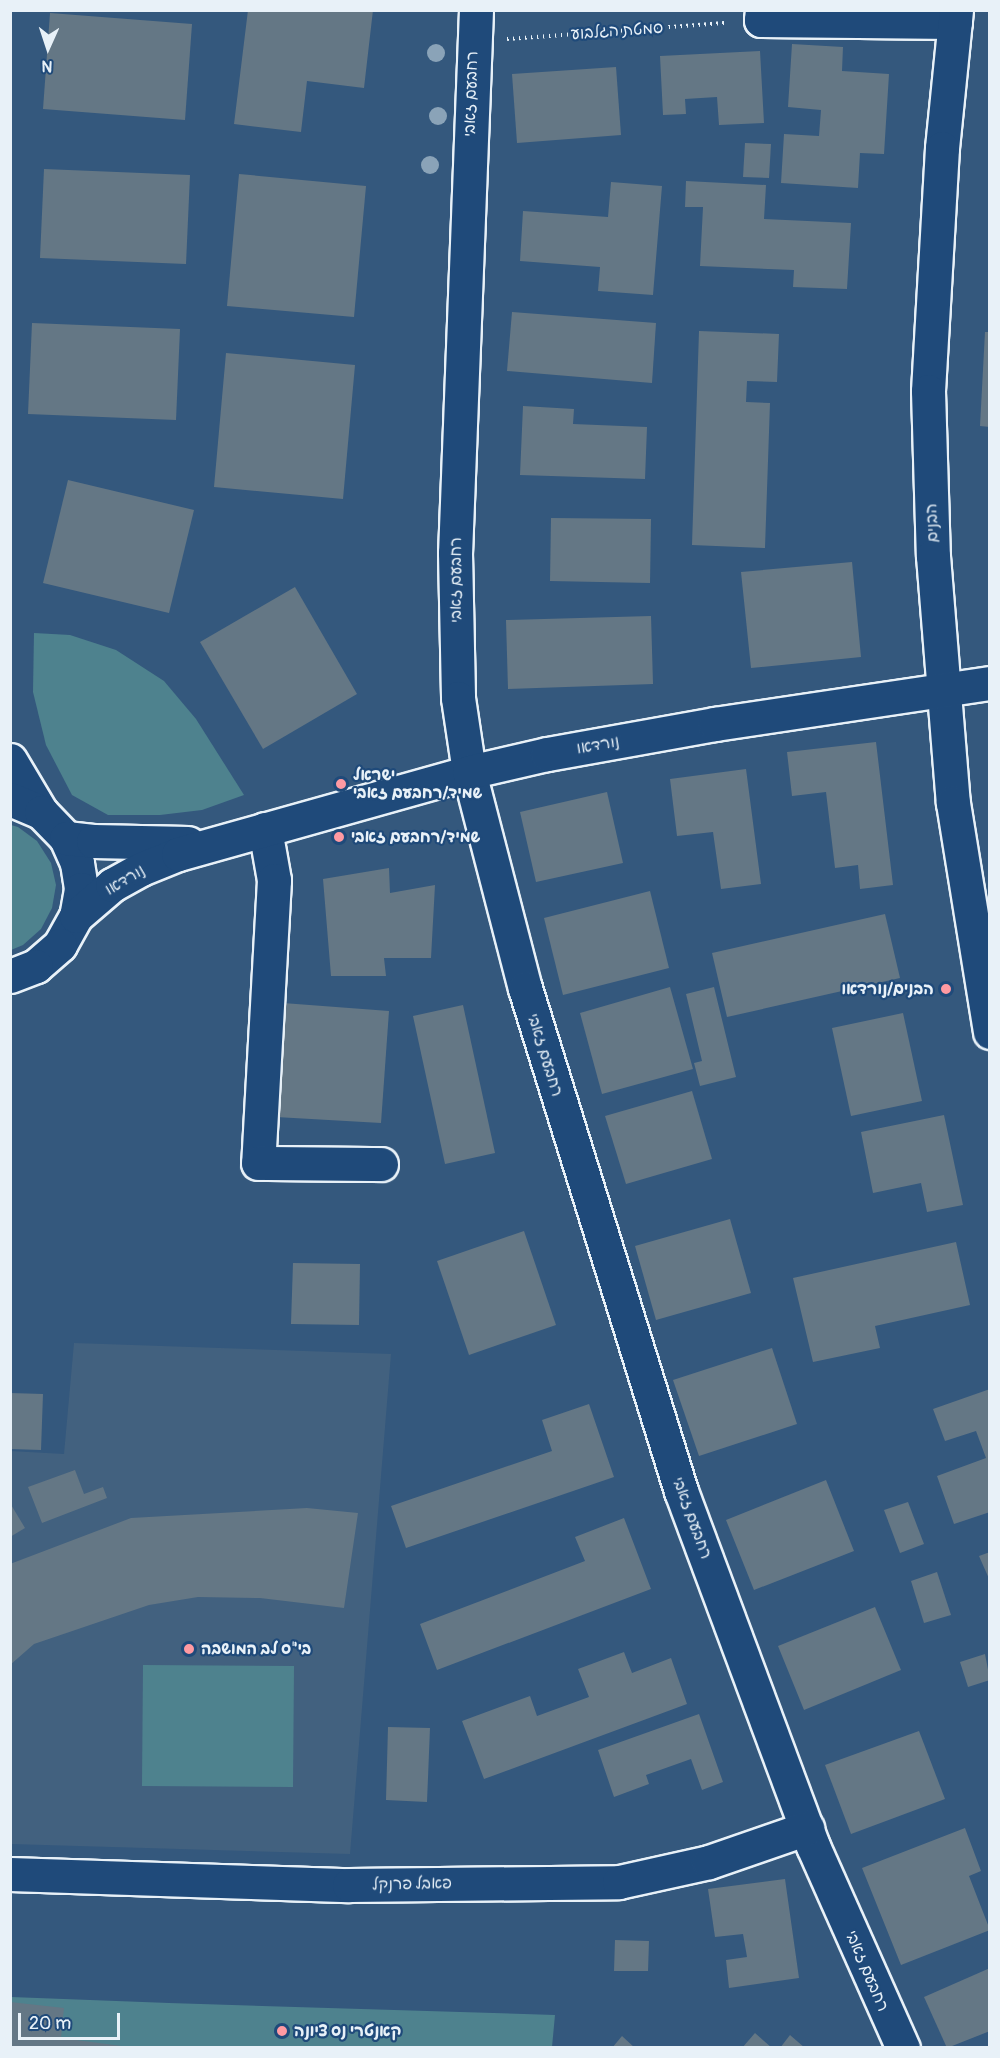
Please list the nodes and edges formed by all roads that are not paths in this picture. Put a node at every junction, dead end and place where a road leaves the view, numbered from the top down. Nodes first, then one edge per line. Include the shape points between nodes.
1 (761, 15) edge
2 (955, 16) edge
3 (474, 26) edge
4 (990, 683) edge
5 (943, 692) junction
6 (10, 760) edge
7 (469, 772) junction
8 (10, 799) edge
9 (41, 812) junction
10 (266, 829) junction
11 (66, 838) junction
12 (214, 842) junction
13 (76, 916) junction
14 (10, 976) edge
15 (990, 1032) edge
16 (381, 1164) dead end
17 (807, 1828) junction
18 (10, 1874) edge
19 (903, 2048) edge

1 - 2 street
2 - 5 street, הבנים via 942,148 928,391 933,556
3 - 7 street, רחבעם זאבי via 455,553 458,698
4 - 5 street, נורדאו
5 - 7 street, נורדאו via 715,724
5 - 15 street, הבנים via 953,803
6 - 9 street
7 - 10 street, נורדאו
7 - 17 street, רחבעם זאבי via 525,988 681,1491
8 - 9 street
9 - 11 street
10 - 12 street, נורדאו
10 - 16 street via 274,880 258,1164
11 - 12 street, נורדאו via 158,844
11 - 13 street via 80,880
12 - 13 street, נורדאו via 141,869 112,885
13 - 14 street via 60,945 36,966
17 - 18 street, פאבל פרנקל via 709,1862 619,1882 349,1885
17 - 19 street, רחבעם זאבי

